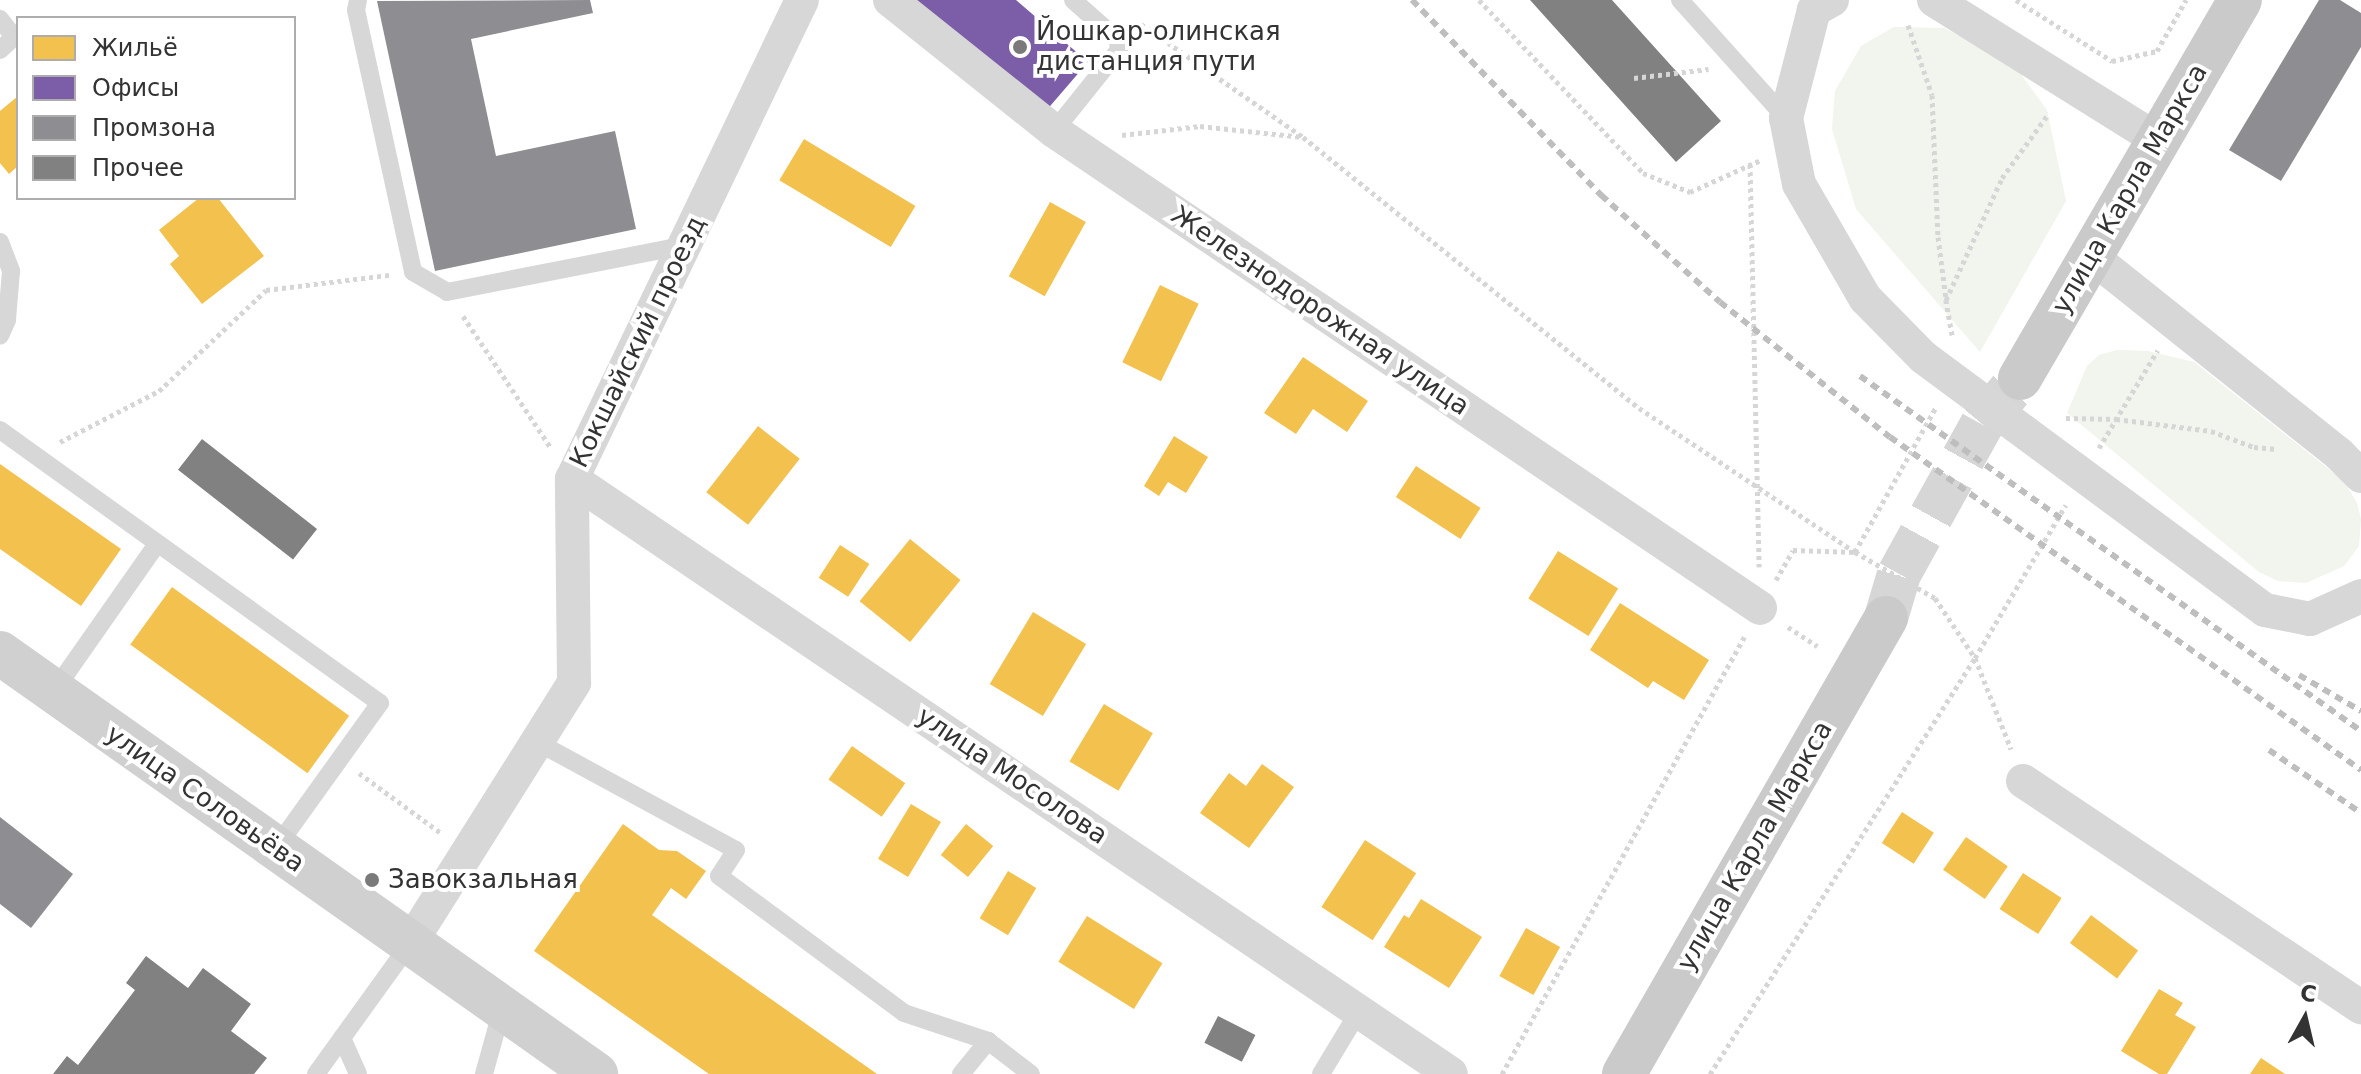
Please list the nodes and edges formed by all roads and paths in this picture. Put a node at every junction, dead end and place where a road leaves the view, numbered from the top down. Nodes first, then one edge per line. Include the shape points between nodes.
1 (358, 0) edge
2 (802, 0) edge
3 (890, 0) edge
4 (1073, 0) edge
5 (1479, 0) edge
6 (1680, 0) edge
7 (2016, 0) edge
8 (2186, 0) edge
9 (2240, 0) edge
10 (1818, 3) edge
11 (1920, 9) edge
12 (1128, 16) dead end
13 (0, 19) edge
14 (0, 50) edge
15 (1738, 65) junction
16 (1634, 78) dead end
17 (2054, 106) dead end
18 (1054, 131) junction
19 (1789, 132) junction
20 (1303, 137) junction
21 (2158, 140) junction
22 (1092, 157) junction
23 (1750, 164) junction
24 (0, 242) edge
25 (686, 245) junction
26 (2091, 256) junction
27 (413, 272) junction
28 (447, 292) junction
29 (1946, 300) junction
30 (0, 336) edge
31 (1953, 344) dead end
32 (1952, 378) junction
33 (2020, 378) tunnel mouth
34 (2068, 426) dead end
35 (0, 430) edge
36 (2088, 442) dead end
37 (2099, 450) dead end
38 (35, 455) junction
39 (2350, 465) edge
40 (572, 479) junction
41 (1756, 486) junction
42 (157, 544) junction
43 (1793, 550) dead end
44 (2361, 596) edge
45 (1760, 608) junction
46 (1886, 618) tunnel mouth
47 (0, 653) edge
48 (54, 691) junction
49 (537, 742) junction
50 (342, 761) junction
51 (2023, 781) joint
52 (275, 849) junction
53 (467, 852) junction
54 (409, 945) junction
55 (2361, 1007) edge
56 (502, 1009) junction
57 (1359, 1011) junction
58 (342, 1038) junction
59 (988, 1041) junction
60 (316, 1074) edge
61 (358, 1074) edge
62 (484, 1074) edge
63 (596, 1074) edge
64 (961, 1074) edge
65 (1031, 1074) edge
66 (1321, 1074) edge
67 (1451, 1074) edge
68 (1502, 1074) edge
69 (1624, 1074) edge
70 (1710, 1074) edge

1 - 27 lane
2 - 25 street, Кокшайский проезд
3 - 18 street, Железнодорожная улица
4 - 18 lane via 1118,40 1119,50
5 - 23 path via 1643,173 1690,192
6 - 15 lane
7 - 8 path via 2112,61 2157,51
9 - 21 main road, улица Карла Маркса
10 - 19 street
11 - 21 street
11 - 29 path via 1932,95
12 - 20 path
13 - 14 lane via 14,37
15 - 16 path
15 - 19 lane
17 - 29 path via 2002,178
18 - 22 street, Железнодорожная улица
19 - 23 path
19 - 32 street via 1799,184 1865,298 1923,357
20 - 22 path via 1200,126 1124,134
20 - 41 path via 1639,408
21 - 26 main road, улица Карла Маркса
22 - 45 street, Железнодорожная улица
23 - 41 path
24 - 30 lane via 11,271 7,320
25 - 28 lane
25 - 40 street, Кокшайский проезд
26 - 33 main road, улица Карла Маркса
26 - 39 street
27 - 28 lane
27 - 38 path via 266,290 159,391
28 - 40 path
29 - 31 path
32 - 41 path via 1855,552
32 - 44 street via 2265,610 2310,619
34 - 39 path via 2057,418 2195,429 2254,447
35 - 38 lane
36 - 37 path
38 - 42 lane
40 - 49 street, Кокшайский проезд via 574,683
40 - 57 street, улица Мосолова
41 - 45 path
42 - 48 lane
42 - 50 lane via 380,703
43 - 45 path
45 - 68 path
46 - 69 main road, улица Карла Маркса
47 - 48 street, улица Соловьёва
48 - 52 street, улица Соловьёва
49 - 53 street, Кокшайский проезд
49 - 59 lane via 736,850 719,876 904,1013
50 - 52 lane
50 - 53 path
51 - 55 street
51 - 70 path via 1975,658
52 - 54 street, улица Соловьёва
53 - 54 street, Кокшайский проезд
54 - 56 street, улица Соловьёва
54 - 58 lane
56 - 62 lane
56 - 63 street, улица Соловьёва
57 - 66 lane
57 - 67 street, улица Мосолова
58 - 60 lane
58 - 61 lane
59 - 64 lane
59 - 65 lane

